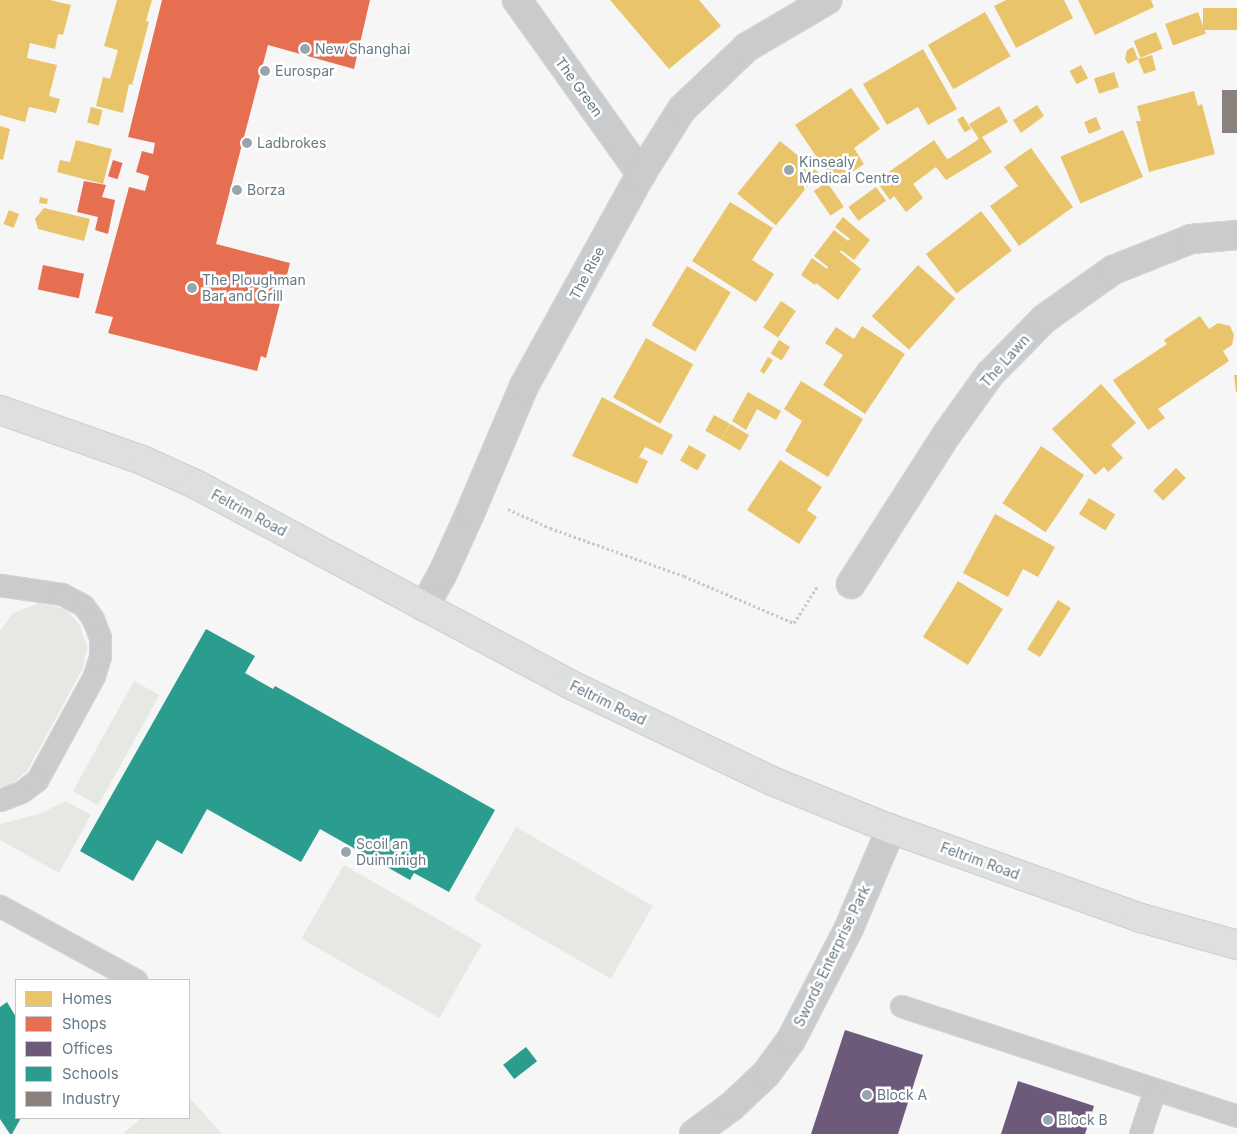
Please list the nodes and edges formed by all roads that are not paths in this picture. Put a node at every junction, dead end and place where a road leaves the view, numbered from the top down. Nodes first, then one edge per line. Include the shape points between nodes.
1 (517, 0) edge
2 (827, 0) edge
3 (641, 174) junction
4 (1237, 235) edge
5 (0, 410) edge
6 (851, 584) dead end
7 (0, 585) edge
8 (424, 607) junction
9 (0, 800) edge
10 (891, 829) junction
11 (0, 906) edge
12 (1237, 945) edge
13 (134, 979) edge
14 (902, 1006) dead end
15 (1155, 1089) junction
16 (1237, 1116) edge
17 (694, 1134) edge
18 (1140, 1134) edge

1 - 3 street, The Green
2 - 3 street, The Rise via 747,47 682,109
3 - 8 street, The Rise via 524,386 471,511
4 - 6 street, The Lawn via 1192,239 1113,270 1044,319 990,374 947,434
5 - 8 street, Feltrim Road via 142,460
7 - 9 lane via 62,594 83,605 100,637 100,656 94,676 37,780 21,792
8 - 10 street, Feltrim Road via 570,685 772,780
10 - 12 street, Feltrim Road via 1141,918
10 - 17 street, Swords Enterprise Park via 849,928 791,1040 766,1074 732,1106
11 - 13 lane
14 - 15 lane
15 - 16 lane
15 - 18 lane

